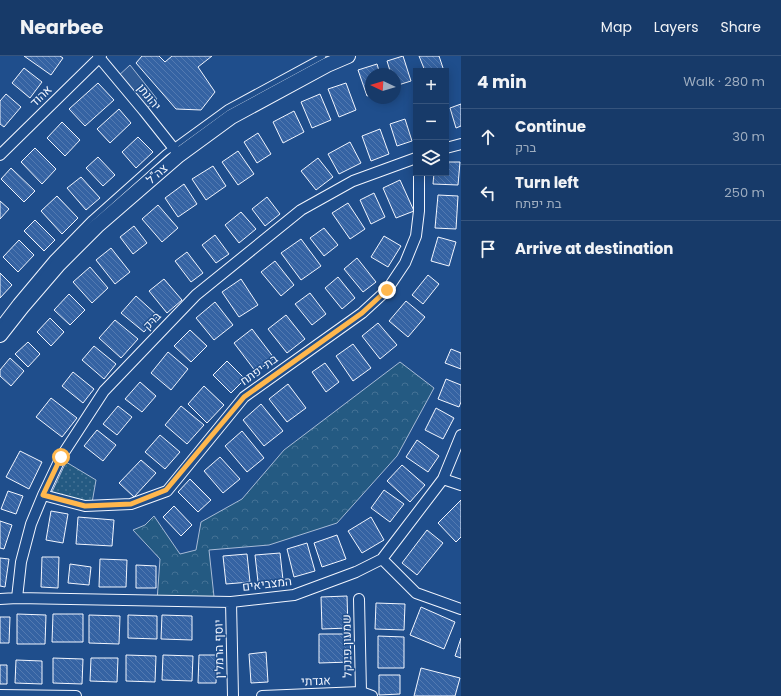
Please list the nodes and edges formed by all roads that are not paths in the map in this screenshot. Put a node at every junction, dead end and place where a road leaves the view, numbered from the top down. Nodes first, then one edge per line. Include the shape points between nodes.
1 (100, 56) edge
2 (348, 56) edge
3 (325, 59) edge
4 (461, 144) edge
5 (449, 147) edge
6 (175, 151) junction
7 (1, 152) edge
8 (413, 159) edge
9 (419, 176) edge
10 (0, 323) edge
11 (0, 335) edge
12 (461, 435) edge
13 (443, 479) junction
14 (461, 486) edge
15 (43, 495) junction
16 (382, 559) junction
17 (17, 598) junction
18 (0, 599) edge
19 (359, 600) dead end
20 (231, 602) junction
21 (461, 609) edge
22 (361, 692) junction
23 (0, 695) edge
24 (28, 696) edge
25 (76, 696) edge
26 (233, 696) edge
27 (262, 696) edge
28 (372, 696) edge

1 - 6 street, יהונתן
1 - 7 street, אהוד
2 - 3 street, צה"ל
3 - 6 street, צה"ל
4 - 5 street
6 - 10 lane, צה"ל via 91,219 52,259
6 - 11 street, צה"ל via 59,264
8 - 15 street, ברק via 353,181 301,210 196,295 104,391 61,457
9 - 15 street, בת יפתח via 420,211 416,236 405,263 387,290 362,313 244,397 166,490 131,504 85,506
12 - 13 street, המצביאים
13 - 14 street
13 - 16 street, המצביאים
15 - 17 street, ברק via 20,562
16 - 20 street, המצביאים via 356,572 294,595
16 - 21 street via 416,593
17 - 18 street, המצביאים
17 - 20 street, המצביאים
19 - 22 street, שמעון פינקל
20 - 26 street, יוסף הרמלין
22 - 27 street, אגדתי
22 - 28 street, אגדתי
23 - 24 street
24 - 25 street

